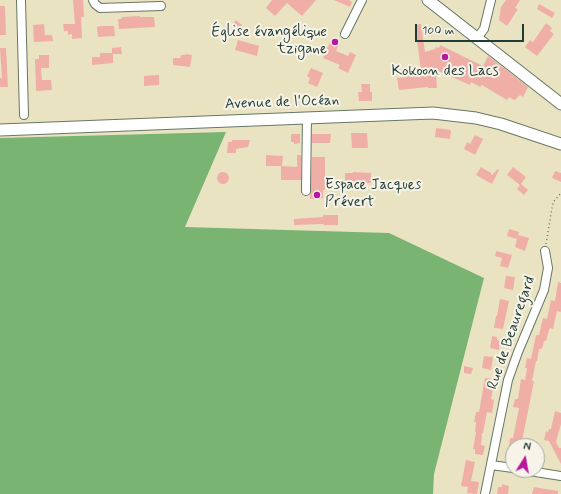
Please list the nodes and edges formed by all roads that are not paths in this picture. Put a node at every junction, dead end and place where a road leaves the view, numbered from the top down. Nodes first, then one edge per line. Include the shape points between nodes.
1 (21, 0) edge
2 (93, 0) edge
3 (362, 0) edge
4 (428, 0) edge
5 (491, 0) edge
6 (161, 6) dead end
7 (345, 34) dead end
8 (477, 38) junction
9 (561, 104) edge
10 (24, 115) dead end
11 (307, 117) junction
12 (0, 130) edge
13 (561, 144) edge
14 (306, 191) dead end
15 (545, 251) road end
16 (491, 465) junction
17 (505, 467) edge
18 (545, 473) edge
19 (561, 476) edge
20 (485, 494) edge

1 - 10 street
2 - 6 street via 100,8
3 - 7 street
4 - 8 main road
5 - 8 street via 484,29
8 - 9 main road
11 - 12 main road, Avenue de l'Océan
11 - 13 main road, Avenue de l'Océan via 411,113 456,115 501,124
11 - 14 street
15 - 16 street, Rue de Beauregard via 548,268 544,290 508,380
16 - 17 street
16 - 20 street, Rue de Beauregard
18 - 19 street

